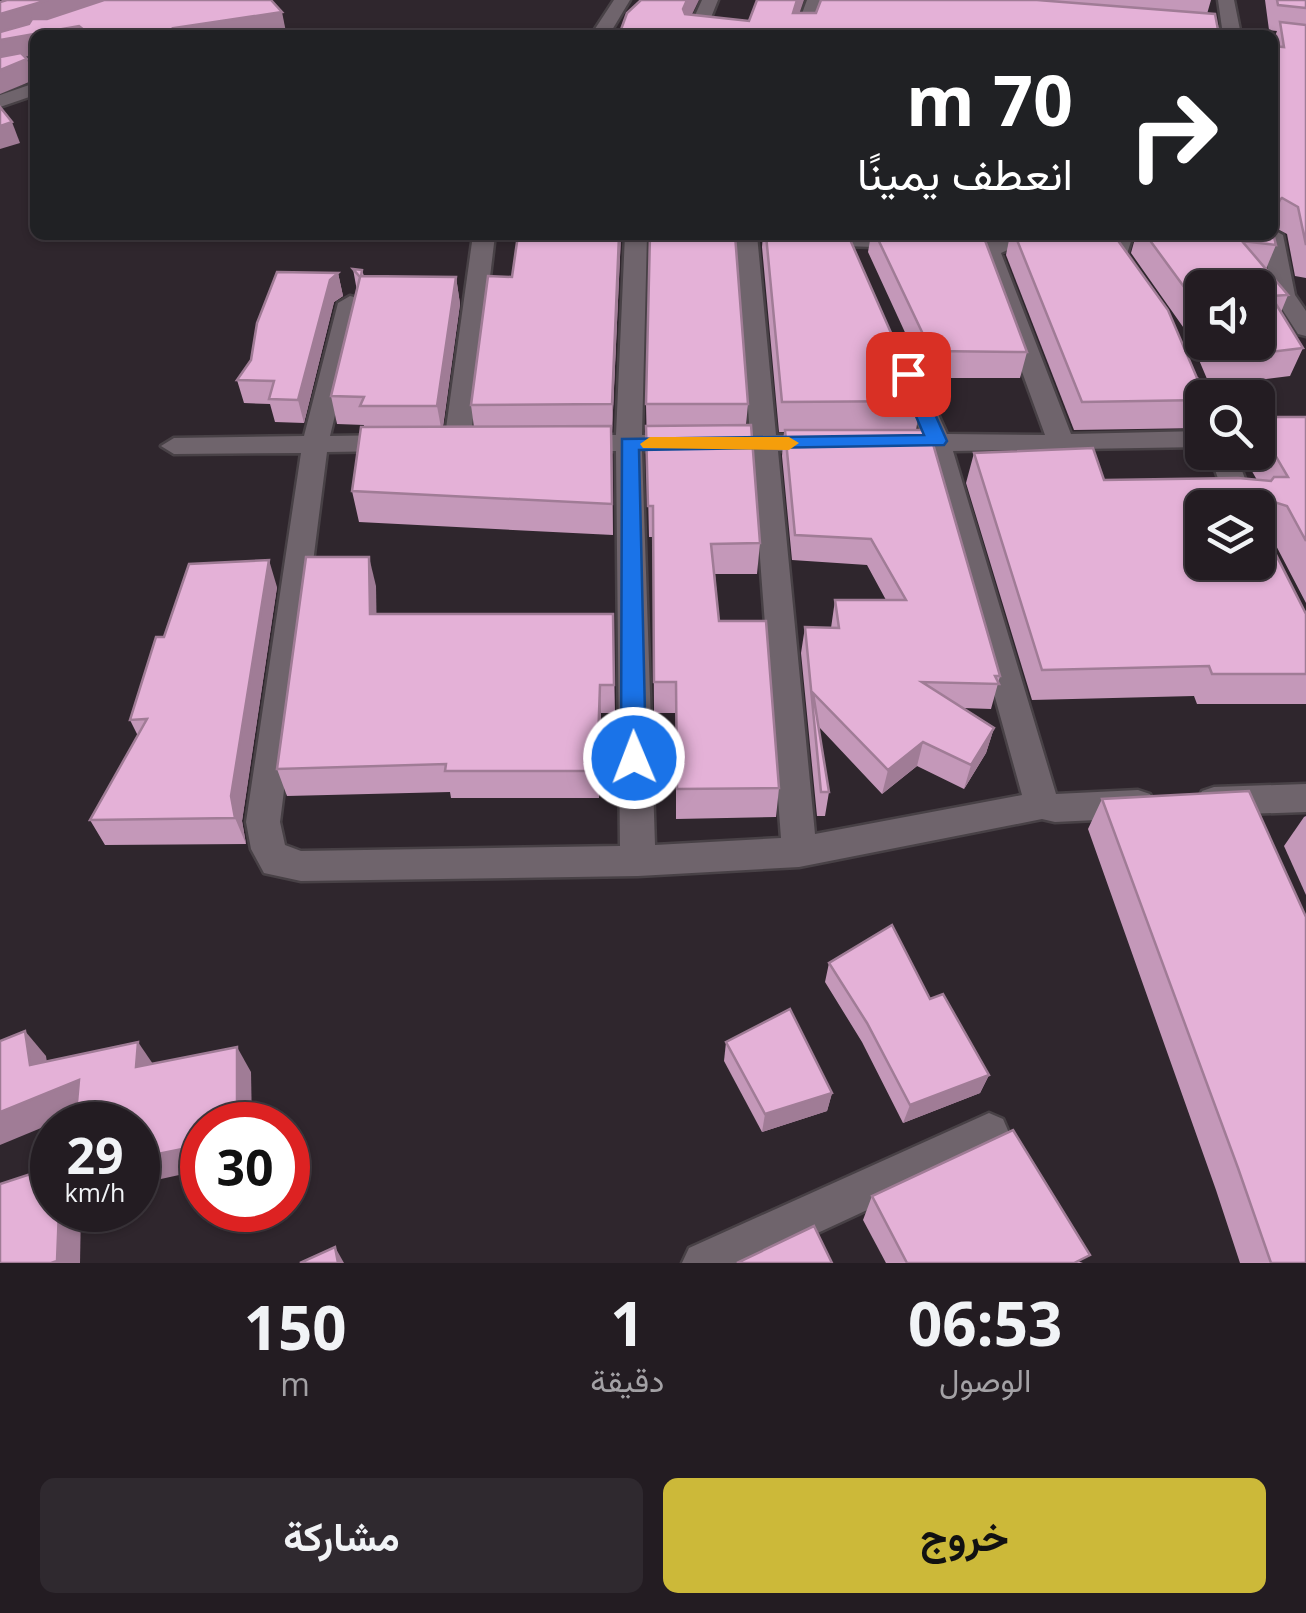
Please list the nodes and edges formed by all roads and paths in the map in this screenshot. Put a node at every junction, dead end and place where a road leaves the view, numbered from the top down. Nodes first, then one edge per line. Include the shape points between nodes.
1 (622, 0) edge
2 (710, 0) edge
3 (815, 0) edge
4 (1226, 0) edge
5 (1161, 27) edge
6 (603, 30) edge
7 (697, 30) edge
8 (805, 30) edge
9 (1188, 30) edge
10 (1233, 30) edge
11 (30, 62) edge
12 (0, 71) edge
13 (30, 91) edge
14 (0, 101) edge
15 (483, 240) edge
16 (636, 240) edge
17 (759, 240) edge
18 (784, 240) edge
19 (880, 240) edge
20 (907, 240) edge
21 (1120, 240) edge
22 (1273, 240) edge
23 (938, 245) edge
24 (989, 245) edge
25 (1143, 294) edge
26 (350, 303) edge
27 (1306, 329) edge
28 (897, 350) edge
29 (1185, 439) edge
30 (937, 441) junction
31 (492, 442) edge
32 (542, 442) edge
33 (440, 443) junction
34 (1061, 443) junction
35 (316, 444) junction
36 (629, 444) junction
37 (764, 444) junction
38 (174, 446) dead end
39 (1306, 798) edge
40 (1242, 799) junction
41 (1042, 805) junction
42 (1258, 836) edge
43 (799, 852) junction
44 (638, 861) junction
45 (989, 1133) dead end
46 (704, 1263) edge

1 - 6 street
2 - 7 street
3 - 8 street
4 - 10 street
5 - 9 street
11 - 12 street
13 - 14 street
15 - 33 street
16 - 36 street
17 - 37 street
18 - 19 street via 853,251
20 - 23 street
21 - 25 street via 1116,254
22 - 27 street via 1284,295
24 - 34 street
26 - 35 street
28 - 30 street
29 - 34 street
30 - 34 street
30 - 37 street
30 - 41 street
31 - 33 street
32 - 36 street
33 - 35 street
35 - 38 street
35 - 44 street via 263,822 276,862
36 - 37 street
36 - 44 street
37 - 43 street
39 - 40 street
40 - 41 street
40 - 42 street
41 - 43 street
43 - 44 street
45 - 46 street

